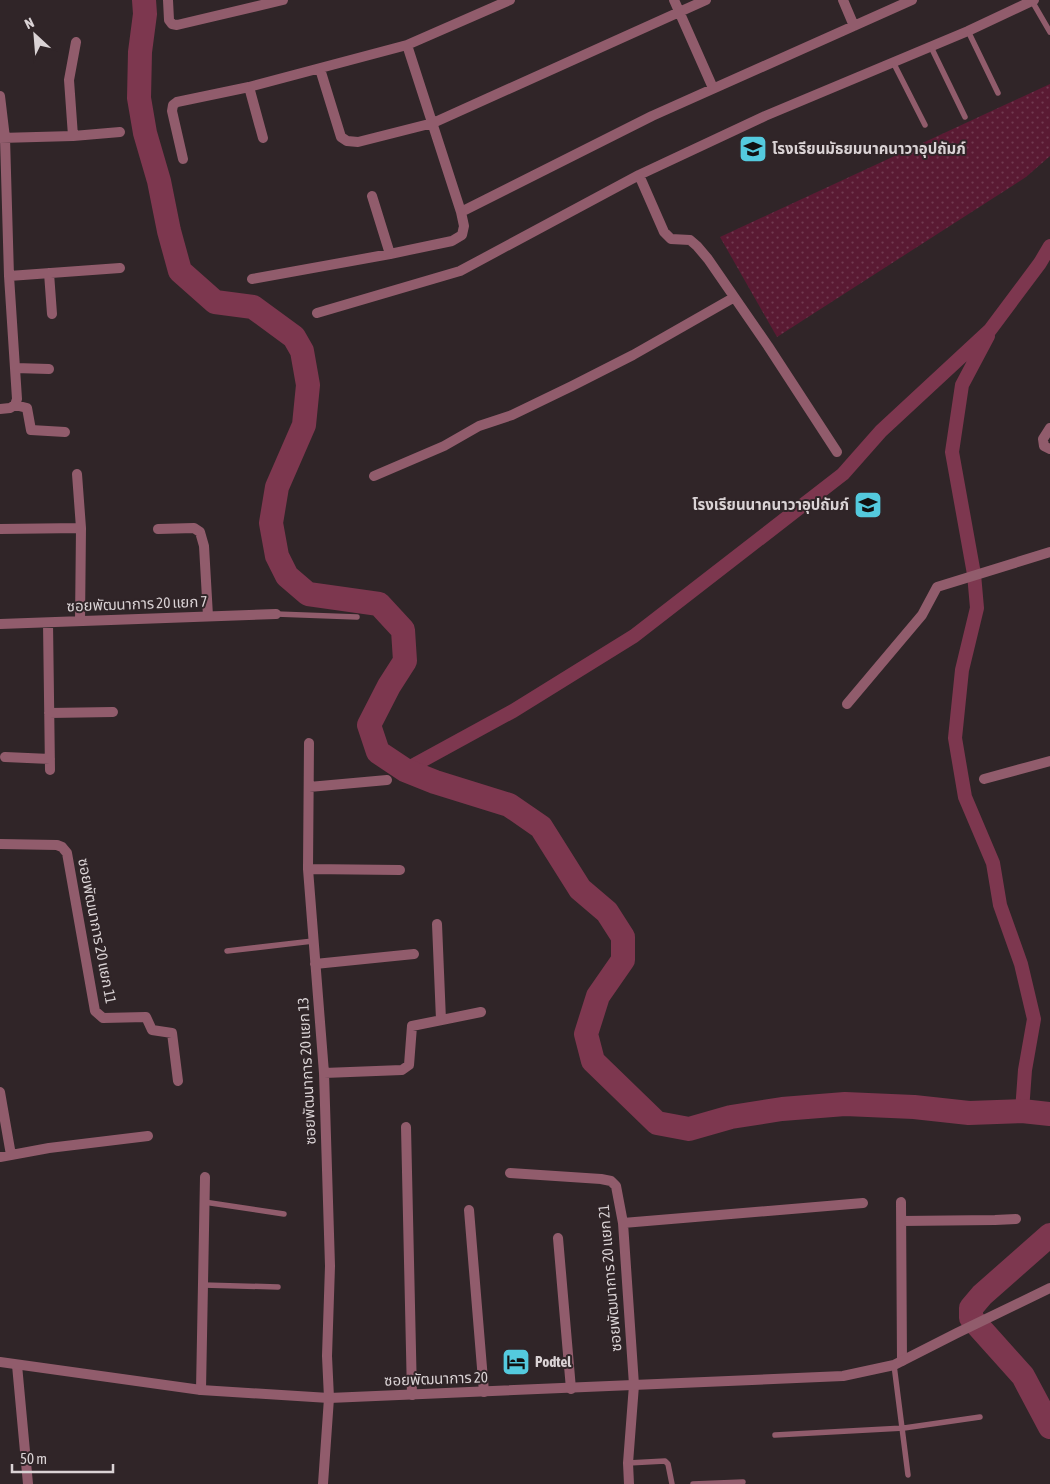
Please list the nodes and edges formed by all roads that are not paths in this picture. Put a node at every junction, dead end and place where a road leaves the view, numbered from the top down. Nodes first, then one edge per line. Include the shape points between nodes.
1 (168, 0) edge
2 (283, 0) edge
3 (510, 0) edge
4 (674, 0) edge
5 (706, 0) edge
6 (843, 0) edge
7 (912, 0) edge
8 (1033, 1) edge
9 (679, 13) junction
10 (854, 26) junction
11 (968, 31) junction
12 (1050, 32) edge
13 (76, 42) dead end
14 (407, 45) junction
15 (931, 47) junction
16 (893, 62) junction
17 (320, 69) junction
18 (249, 87) junction
19 (713, 88) junction
20 (998, 94) dead end
21 (0, 96) edge
22 (965, 117) dead end
23 (433, 123) junction
24 (926, 125) dead end
25 (120, 132) dead end
26 (73, 136) junction
27 (3, 138) edge
28 (263, 138) dead end
29 (183, 159) dead end
30 (639, 175) junction
31 (372, 196) dead end
32 (460, 212) junction
33 (390, 254) junction
34 (120, 268) dead end
35 (49, 273) junction
36 (9, 276) junction
37 (252, 279) dead end
38 (733, 298) junction
39 (52, 314) dead end
40 (317, 314) dead end
41 (15, 368) junction
42 (49, 369) dead end
43 (15, 404) junction
44 (0, 409) edge
45 (1050, 428) edge
46 (65, 432) dead end
47 (1050, 448) edge
48 (837, 452) dead end
49 (77, 474) dead end
50 (374, 476) dead end
51 (81, 528) junction
52 (0, 529) edge
53 (158, 529) dead end
54 (1050, 552) edge
55 (276, 614) joint
56 (208, 616) junction
57 (357, 617) dead end
58 (80, 621) junction
59 (48, 623) junction
60 (0, 624) edge
61 (847, 704) dead end
62 (113, 712) dead end
63 (49, 713) junction
64 (309, 743) dead end
65 (5, 756) dead end
66 (50, 759) junction
67 (1050, 761) edge
68 (50, 770) dead end
69 (984, 779) dead end
70 (387, 780) dead end
71 (309, 787) junction
72 (0, 844) edge
73 (308, 869) junction
74 (400, 870) dead end
75 (437, 924) dead end
76 (314, 941) junction
77 (227, 951) dead end
78 (414, 954) dead end
79 (315, 964) junction
80 (481, 1012) dead end
81 (441, 1020) junction
82 (324, 1074) junction
83 (178, 1081) dead end
84 (0, 1092) edge
85 (406, 1126) dead end
86 (148, 1136) dead end
87 (11, 1155) junction
88 (0, 1157) edge
89 (510, 1173) dead end
90 (205, 1177) dead end
91 (204, 1202) junction
92 (900, 1202) dead end
93 (863, 1203) dead end
94 (469, 1210) dead end
95 (284, 1214) dead end
96 (1016, 1219) dead end
97 (901, 1221) junction
98 (623, 1223) junction
99 (558, 1238) dead end
100 (203, 1285) junction
101 (278, 1287) dead end
102 (1050, 1288) edge
103 (0, 1362) edge
104 (898, 1363) junction
105 (17, 1364) junction
106 (634, 1386) junction
107 (571, 1389) junction
108 (201, 1390) junction
109 (484, 1392) junction
110 (412, 1395) junction
111 (329, 1398) junction
112 (980, 1417) dead end
113 (904, 1428) junction
114 (775, 1435) dead end
115 (628, 1463) junction
116 (908, 1474) dead end
117 (743, 1482) dead end
118 (28, 1484) edge
119 (323, 1484) edge
120 (629, 1484) edge
121 (672, 1484) edge
122 (693, 1484) edge

1 - 2 street via 168,19 172,24
3 - 14 street
4 - 9 street
5 - 9 street
6 - 10 street
7 - 10 street
8 - 11 street
8 - 12 lane
9 - 19 street
9 - 23 street
10 - 19 street
11 - 15 street
11 - 20 lane
13 - 26 street via 69,80
14 - 17 street
14 - 23 street
15 - 16 street
15 - 22 lane
16 - 24 lane
16 - 30 street via 765,116
17 - 18 street
17 - 23 street via 341,137 347,141 358,142
18 - 28 street
18 - 29 street via 173,105
19 - 32 street
21 - 27 street
23 - 32 street
25 - 26 street
26 - 27 street
27 - 36 street
30 - 38 street via 664,232 671,240 690,240 697,246
30 - 40 street via 460,271
31 - 33 street
32 - 33 street via 464,231 458,239
33 - 37 street
34 - 35 street
35 - 36 street
35 - 39 street
36 - 41 street
38 - 48 street
38 - 50 street via 572,386
41 - 42 street
41 - 43 street
43 - 44 street
43 - 46 street via 27,408 31,430
45 - 47 street via 1043,439 1044,446
49 - 51 street
51 - 52 street
51 - 58 street
53 - 56 street via 194,528 200,532 204,546
54 - 61 street via 937,587 922,615
55 - 56 street, ซอยพัฒนาการ 20 แยก 7
55 - 57 lane
56 - 58 street, ซอยพัฒนาการ 20 แยก 7
58 - 59 street, ซอยพัฒนาการ 20 แยก 7
59 - 60 street, ซอยพัฒนาการ 20 แยก 7
59 - 63 street
62 - 63 street
63 - 66 street
64 - 71 street, ซอยพัฒนาการ 20 แยก 13
65 - 66 street
66 - 68 street
67 - 69 street
70 - 71 street
71 - 73 street, ซอยพัฒนาการ 20 แยก 13
72 - 83 street, ซอยพัฒนาการ 20 แยก 11 via 58,845 67,853 95,1011 103,1018 146,1017 152,1030 172,1033
73 - 74 street
73 - 76 street, ซอยพัฒนาการ 20 แยก 13
75 - 81 street
76 - 77 lane
76 - 79 street, ซอยพัฒนาการ 20 แยก 13
78 - 79 street
79 - 82 street, ซอยพัฒนาการ 20 แยก 13
80 - 81 street
81 - 82 street via 412,1026 408,1065 402,1070
82 - 111 street, ซอยพัฒนาการ 20 แยก 13 via 330,1266
84 - 87 street
85 - 110 street
86 - 87 street
87 - 88 street
89 - 98 street, ซอยพัฒนาการ 20 แยก 21 via 611,1181 616,1186
90 - 91 street
91 - 95 lane
91 - 100 street
92 - 97 street
93 - 98 street
94 - 109 street
96 - 97 street
97 - 104 street
98 - 106 street, ซอยพัฒนาการ 20 แยก 21
99 - 107 street
100 - 101 lane
100 - 108 street
102 - 104 street, ซอยพัฒนาการ 20
103 - 105 street, ซอยพัฒนาการ 20
104 - 106 street, ซอยพัฒนาการ 20 via 843,1376
104 - 113 lane
105 - 108 street, ซอยพัฒนาการ 20
105 - 118 street
106 - 107 street, ซอยพัฒนาการ 20
106 - 115 street, ซอยพัฒนาการ 20 แยก 21
107 - 109 street, ซอยพัฒนาการ 20
108 - 111 street, ซอยพัฒนาการ 20
109 - 110 street, ซอยพัฒนาการ 20
110 - 111 street, ซอยพัฒนาการ 20
111 - 119 street, ซอยพัฒนาการ 20 แยก 13
112 - 113 lane
113 - 114 lane
113 - 116 lane
115 - 120 street, ซอยพัฒนาการ 20 แยก 21
115 - 121 lane via 665,1461
117 - 122 lane

